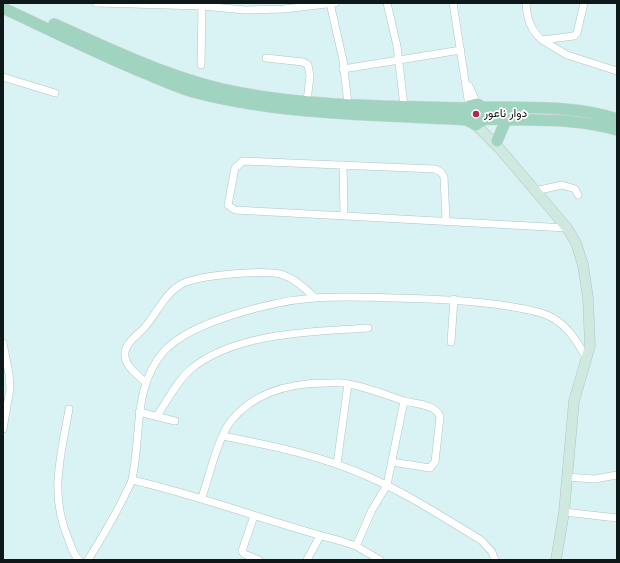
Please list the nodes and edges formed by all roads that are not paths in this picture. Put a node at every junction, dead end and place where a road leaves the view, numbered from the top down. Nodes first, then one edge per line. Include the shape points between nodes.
1 (8, 3) edge
2 (96, 3) edge
3 (332, 3) edge
4 (387, 3) edge
5 (453, 3) edge
6 (526, 3) edge
7 (584, 3) edge
8 (122, 4) edge
9 (202, 5) edge
10 (3, 8) edge
11 (542, 40) junction
12 (461, 50) junction
13 (266, 58) dead end
14 (398, 60) junction
15 (201, 65) dead end
16 (343, 69) junction
17 (617, 71) edge
18 (3, 77) edge
19 (56, 93) dead end
20 (307, 101) junction
21 (348, 104) junction
22 (404, 106) junction
23 (474, 106) junction
24 (617, 119) edge
25 (506, 120) junction
26 (478, 122) junction
27 (617, 130) edge
28 (498, 144) junction
29 (343, 165) junction
30 (535, 191) junction
31 (578, 195) dead end
32 (344, 215) junction
33 (446, 220) junction
34 (567, 228) junction
35 (315, 298) junction
36 (454, 300) junction
37 (368, 328) dead end
38 (451, 342) dead end
39 (3, 343) edge
40 (587, 359) junction
41 (145, 382) junction
42 (348, 384) junction
43 (404, 401) junction
44 (69, 410) dead end
45 (139, 412) junction
46 (157, 416) junction
47 (4, 418) edge
48 (176, 421) dead end
49 (3, 429) edge
50 (223, 436) junction
51 (392, 462) junction
52 (337, 464) junction
53 (617, 475) edge
54 (567, 476) junction
55 (132, 480) junction
56 (387, 485) junction
57 (202, 498) junction
58 (564, 512) junction
59 (254, 516) junction
60 (617, 518) edge
61 (320, 536) junction
62 (356, 546) junction
63 (79, 560) edge
64 (88, 560) edge
65 (259, 560) edge
66 (307, 560) edge
67 (380, 560) edge
68 (495, 560) edge
69 (556, 560) edge

1 - 20 main road via 181,78 240,93
2 - 8 street
3 - 9 street via 264,9 224,9
3 - 16 street
4 - 14 street
5 - 12 street
6 - 11 street via 530,27
7 - 11 street via 577,34
8 - 9 street
9 - 15 street
10 - 26 main road via 116,61 196,93 248,103 331,112
11 - 17 street via 567,55
12 - 14 street
12 - 23 street
13 - 20 street via 306,63 310,76
14 - 16 street
14 - 22 street
16 - 21 street
18 - 19 street
20 - 21 main road
21 - 22 main road
22 - 23 main road
23 - 24 main road via 563,110
23 - 26 main road via 485,111
23 - 26 main road via 466,114
25 - 26 main road
25 - 27 main road via 573,122
25 - 28 main road
26 - 28 street
28 - 30 street
29 - 32 street
29 - 32 street via 243,161 236,168 228,205 234,210
29 - 33 street via 435,169 441,172 444,177
30 - 31 street via 562,185 575,189
30 - 34 street
32 - 33 street
33 - 34 street
34 - 40 street via 576,243 583,265 590,331
35 - 36 street
35 - 41 street via 247,311 188,334 166,350 155,363
35 - 41 street via 295,282 279,274 211,276 181,284 168,294 152,320 126,347 127,363
36 - 38 street
36 - 40 street via 508,306 549,316 563,324 573,335
37 - 46 street via 280,336 242,344 190,370
39 - 47 street via 10,389
40 - 54 street via 574,401
41 - 45 street
42 - 43 street
42 - 50 street via 298,384 267,393 231,421
42 - 52 street
43 - 51 street
43 - 51 street via 434,408 438,412 440,417 435,462 430,468
44 - 63 street via 57,478 57,492 65,531
45 - 46 street
45 - 55 street
46 - 48 street
47 - 49 street
50 - 52 street via 279,447
50 - 57 street
51 - 56 street
52 - 56 street
53 - 54 street via 594,479
54 - 58 street
55 - 57 street
55 - 64 street via 110,526
56 - 62 street via 372,510
56 - 68 street via 481,540 492,552
57 - 59 street
58 - 60 street
58 - 69 street
59 - 61 street
59 - 65 street via 242,551
61 - 62 street
61 - 66 street
62 - 67 street

